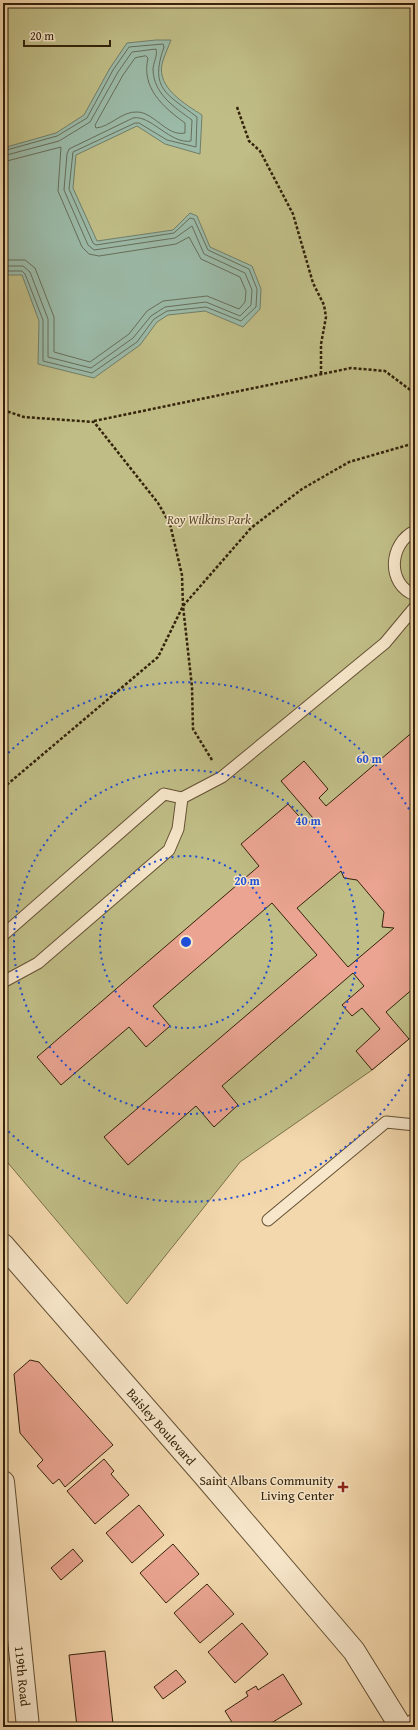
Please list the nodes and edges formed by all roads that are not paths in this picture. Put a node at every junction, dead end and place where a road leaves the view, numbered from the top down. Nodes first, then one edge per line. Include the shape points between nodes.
1 (415, 531) edge
2 (415, 595) edge
3 (415, 607) edge
4 (182, 798) junction
5 (3, 935) edge
6 (3, 982) edge
7 (415, 1125) edge
8 (268, 1220) dead end
9 (3, 1245) edge
10 (3, 1482) edge
11 (415, 1719) edge
12 (28, 1727) edge
13 (400, 1727) edge

1 - 2 lane via 404,538 394,557 398,579 404,588
3 - 4 lane via 385,644 222,777
4 - 5 lane via 164,794
4 - 6 lane via 178,829 169,850 38,963
7 - 8 lane via 386,1122
9 - 13 street, Baisley Boulevard via 354,1651
10 - 12 street, 119th Road
11 - 13 lane

